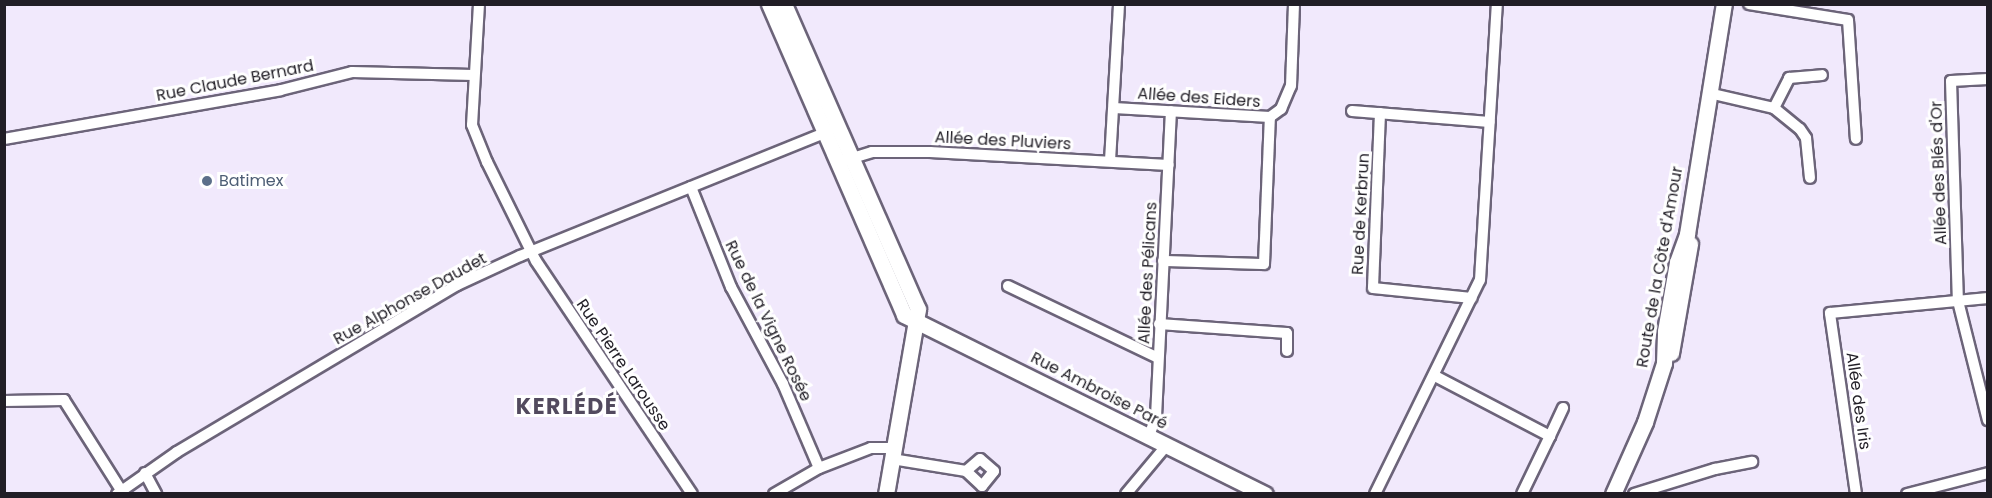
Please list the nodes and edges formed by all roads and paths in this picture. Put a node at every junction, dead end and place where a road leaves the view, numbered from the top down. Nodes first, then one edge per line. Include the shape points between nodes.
1 (479, 4) edge
2 (769, 4) edge
3 (784, 4) edge
4 (1119, 4) edge
5 (1294, 4) edge
6 (1497, 4) edge
7 (1724, 4) edge
8 (1729, 4) edge
9 (1749, 4) edge
10 (473, 75) junction
11 (1822, 75) dead end
12 (1988, 79) edge
13 (1713, 94) junction
14 (1114, 108) junction
15 (1774, 108) junction
16 (1171, 111) junction
17 (1352, 111) dead end
18 (1380, 113) junction
19 (1270, 117) junction
20 (1490, 122) junction
21 (831, 130) junction
22 (4, 139) edge
23 (1856, 140) dead end
24 (845, 160) junction
25 (1110, 161) junction
26 (1169, 165) junction
27 (1810, 178) dead end
28 (691, 187) junction
29 (530, 253) junction
30 (1163, 261) junction
31 (1008, 286) dead end
32 (1471, 298) junction
33 (1988, 298) edge
34 (1958, 301) junction
35 (915, 324) junction
36 (1159, 324) junction
37 (1287, 351) dead end
38 (1158, 358) junction
39 (1434, 376) junction
40 (4, 401) edge
41 (1563, 408) dead end
42 (1988, 420) edge
43 (1149, 435) junction
44 (1550, 436) junction
45 (1167, 445) junction
46 (893, 454) junction
47 (1752, 462) dead end
48 (819, 468) junction
49 (966, 471) dead end
50 (1988, 472) edge
51 (145, 473) junction
52 (119, 492) edge
53 (156, 494) edge
54 (692, 494) edge
55 (774, 494) edge
56 (886, 494) edge
57 (1126, 494) edge
58 (1265, 494) edge
59 (1375, 494) edge
60 (1522, 494) edge
61 (1614, 494) edge
62 (1620, 494) edge
63 (1634, 494) edge
64 (1856, 494) edge
65 (1907, 494) edge

1 - 10 street, Rue Pierre Larousse
2 - 21 street
3 - 21 street
4 - 14 street
5 - 19 street, Allée des Eiders via 1291,86 1281,109
6 - 20 street
7 - 61 street, Route de la Côte d'Amour via 1687,234 1677,262 1669,308 1664,363 1645,423
8 - 13 street, Route de la Côte d'Amour
9 - 23 street via 1848,20
10 - 22 street, Rue Claude Bernard via 352,72 281,90
10 - 29 street, Rue Pierre Larousse via 472,125
11 - 15 street via 1789,78
12 - 34 street, Allée des Blés d'Or via 1951,81
13 - 15 street
13 - 62 street, Route de la Côte d'Amour via 1668,369 1651,423
14 - 16 street, Allée des Eiders
14 - 25 street
15 - 27 street via 1806,138
16 - 19 street, Allée des Eiders
16 - 26 street, Allée des Pélicans
17 - 18 street
18 - 20 street
18 - 32 street, Rue de Kerbrun via 1372,288
19 - 30 street via 1264,264
20 - 32 street via 1480,280
21 - 24 street
21 - 28 street, Rue Alphonse Daudet
24 - 25 street, Allée des Pluviers via 872,152 930,152
24 - 35 street via 918,309
25 - 26 street, Allée des Pluviers
26 - 30 street, Allée des Pélicans
28 - 29 street, Rue Alphonse Daudet
28 - 48 street, Rue de la Vigne Rosée via 730,287 783,384
29 - 51 street, Rue Alphonse Daudet via 457,285
29 - 54 street, Rue Pierre Larousse
30 - 36 street, Allée des Pélicans
31 - 38 street
32 - 39 street
33 - 34 street
34 - 42 street
34 - 64 street, Allée des Iris via 1830,313
35 - 43 street, Rue Ambroise Paré via 949,336
35 - 46 street
36 - 37 street via 1287,333
36 - 38 street, Allée des Pélicans
38 - 43 street, Allée des Pélicans via 1156,417
39 - 44 street
39 - 59 street
40 - 52 street via 64,400
41 - 44 street
43 - 45 street, Rue Ambroise Paré
44 - 60 street
45 - 57 street
45 - 58 street, Rue Ambroise Paré
46 - 48 street via 872,448
46 - 49 street
46 - 56 street
47 - 63 street via 1714,469
48 - 55 street
50 - 65 street
51 - 52 street, Rue Alphonse Daudet
51 - 53 street

